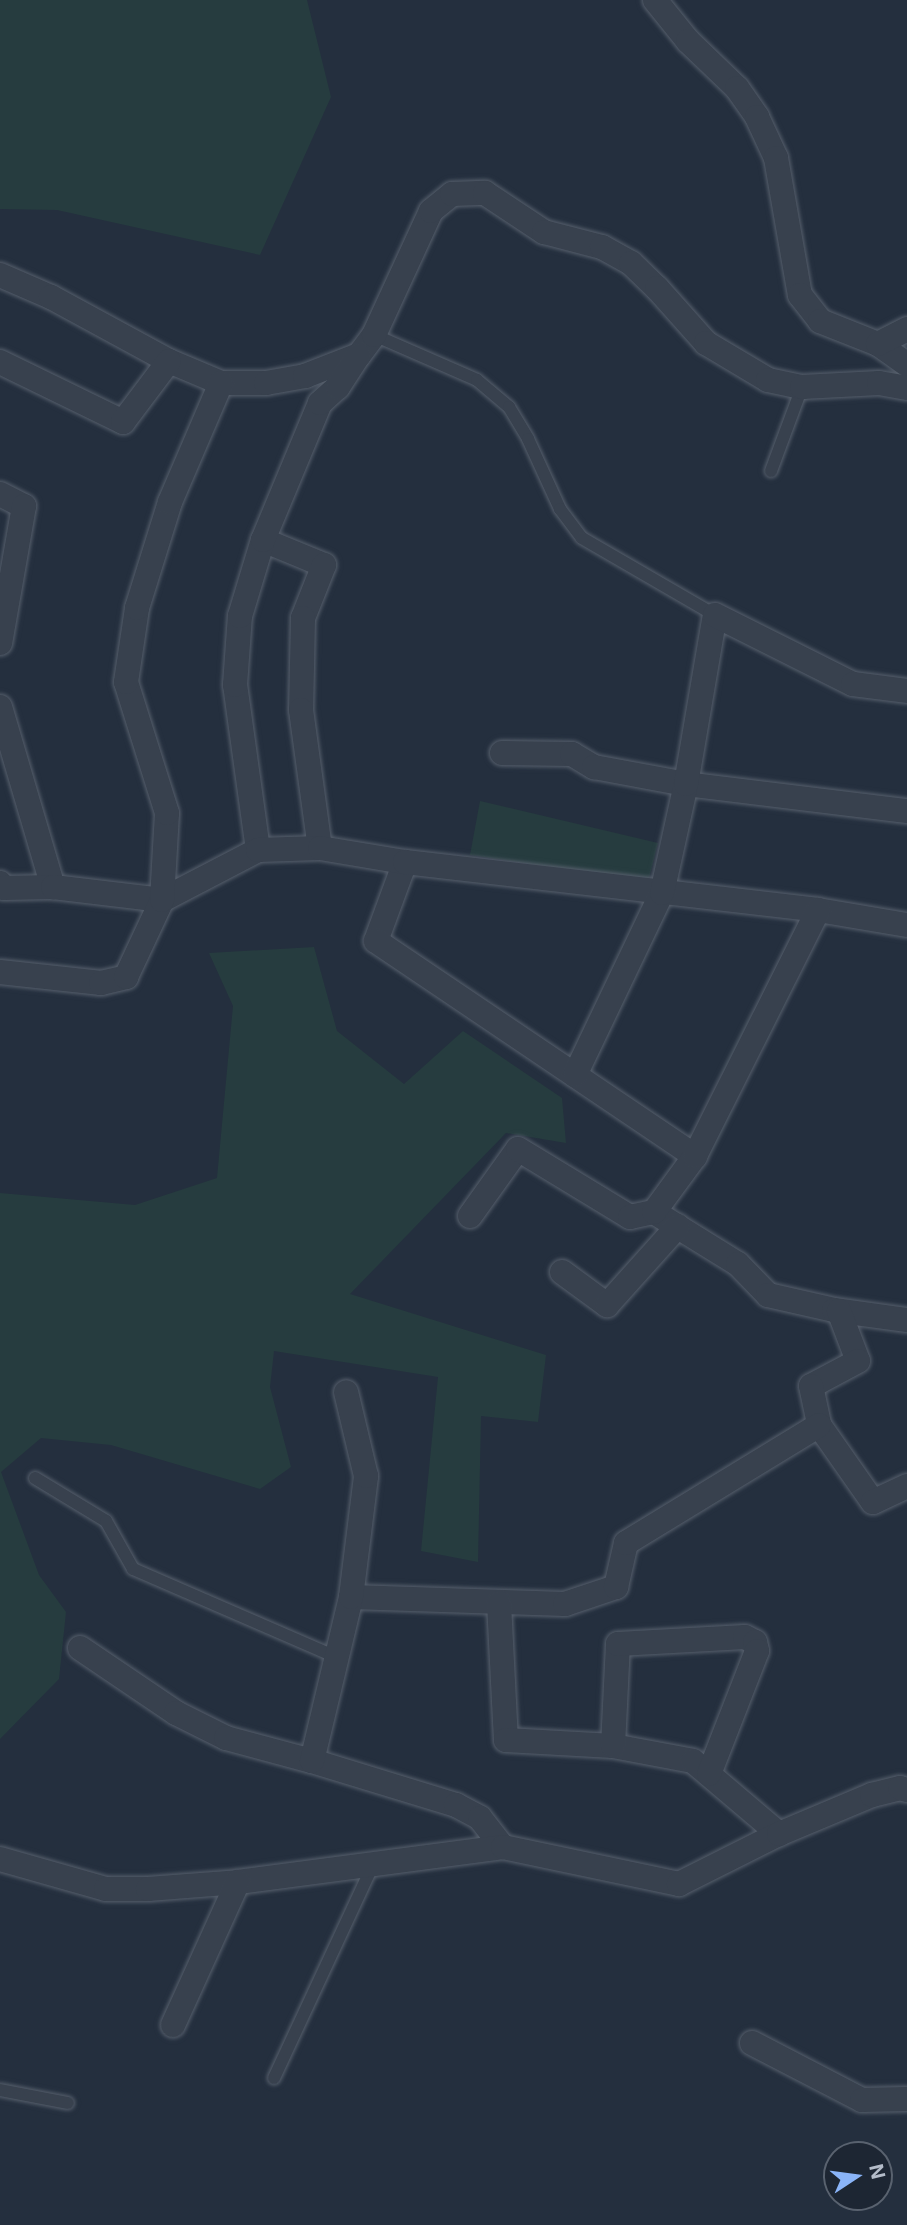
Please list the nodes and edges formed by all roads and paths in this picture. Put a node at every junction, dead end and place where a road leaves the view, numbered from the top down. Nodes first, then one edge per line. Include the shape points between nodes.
1 (655, 0) edge
2 (0, 275) edge
3 (907, 329) edge
4 (878, 344) junction
5 (366, 345) junction
6 (169, 361) junction
7 (0, 362) edge
8 (907, 364) edge
9 (221, 383) junction
10 (802, 387) junction
11 (907, 388) edge
12 (771, 471) dead end
13 (0, 494) edge
14 (263, 540) junction
15 (715, 615) junction
16 (0, 643) edge
17 (907, 691) edge
18 (0, 707) edge
19 (502, 753) dead end
20 (686, 784) junction
21 (907, 811) edge
22 (320, 848) junction
23 (258, 850) junction
24 (405, 862) junction
25 (0, 883) edge
26 (53, 887) junction
27 (662, 892) junction
28 (162, 900) junction
29 (818, 910) junction
30 (907, 925) edge
31 (0, 972) edge
32 (575, 1075) junction
33 (695, 1156) junction
34 (654, 1212) junction
35 (470, 1216) dead end
36 (678, 1226) junction
37 (562, 1272) dead end
38 (839, 1311) junction
39 (907, 1320) edge
40 (346, 1392) dead end
41 (819, 1425) junction
42 (35, 1478) dead end
43 (907, 1486) edge
44 (351, 1597) junction
45 (499, 1603) junction
46 (80, 1648) dead end
47 (337, 1657) junction
48 (613, 1746) junction
49 (312, 1761) junction
50 (709, 1774) junction
51 (907, 1790) edge
52 (779, 1835) junction
53 (503, 1847) junction
54 (0, 1859) edge
55 (373, 1864) junction
56 (238, 1882) junction
57 (173, 2025) dead end
58 (752, 2043) dead end
59 (274, 2078) dead end
60 (0, 2090) edge
61 (907, 2099) edge
62 (68, 2103) dead end

1 - 4 street via 688,41 737,88 757,117 776,158 800,295 820,321
2 - 6 street via 51,297
3 - 4 street
4 - 8 street
5 - 9 street via 305,376 266,383
5 - 10 street via 431,211 452,194 485,193 544,232 602,247 631,263 705,343 768,380
5 - 14 street via 338,387 320,403
5 - 15 lane via 477,380 509,407 560,509 582,538
6 - 7 street via 123,422
6 - 9 street
9 - 28 street via 170,502 137,608 126,682 167,813
10 - 11 street via 879,383
10 - 12 lane
13 - 16 street via 24,506
14 - 22 street via 324,565 303,618 301,710
14 - 23 street via 240,617 235,685
15 - 17 street via 853,684
15 - 20 street
18 - 26 street
19 - 20 street via 572,754 594,766
20 - 21 street
20 - 27 street
22 - 23 street
22 - 24 street
23 - 28 street
24 - 27 street
24 - 32 street via 376,940
25 - 26 street via 4,888
26 - 28 street
27 - 29 street
27 - 32 street
28 - 31 street via 126,977 101,983
29 - 30 street
29 - 33 street
32 - 33 street
33 - 34 street
34 - 35 street via 630,1217 518,1149
34 - 36 street
36 - 37 street via 607,1305
36 - 38 street via 738,1264 768,1295
38 - 39 street
38 - 41 street via 858,1361 811,1386
40 - 44 street via 366,1476
41 - 43 street via 873,1502
41 - 45 street via 626,1543 616,1587 565,1604
42 - 47 lane via 106,1521 133,1569
44 - 45 street
44 - 47 street
45 - 48 street via 506,1740
46 - 49 street via 176,1713 226,1738
47 - 49 street
48 - 50 street via 692,1761
48 - 50 street via 618,1644 745,1637 755,1642 757,1651
49 - 53 street via 456,1805 480,1818
50 - 52 street
51 - 52 street via 872,1795
52 - 53 street via 679,1884
53 - 55 street
54 - 56 street via 106,1889
55 - 56 street
55 - 59 lane
56 - 57 street
58 - 61 street via 863,2100
60 - 62 lane

